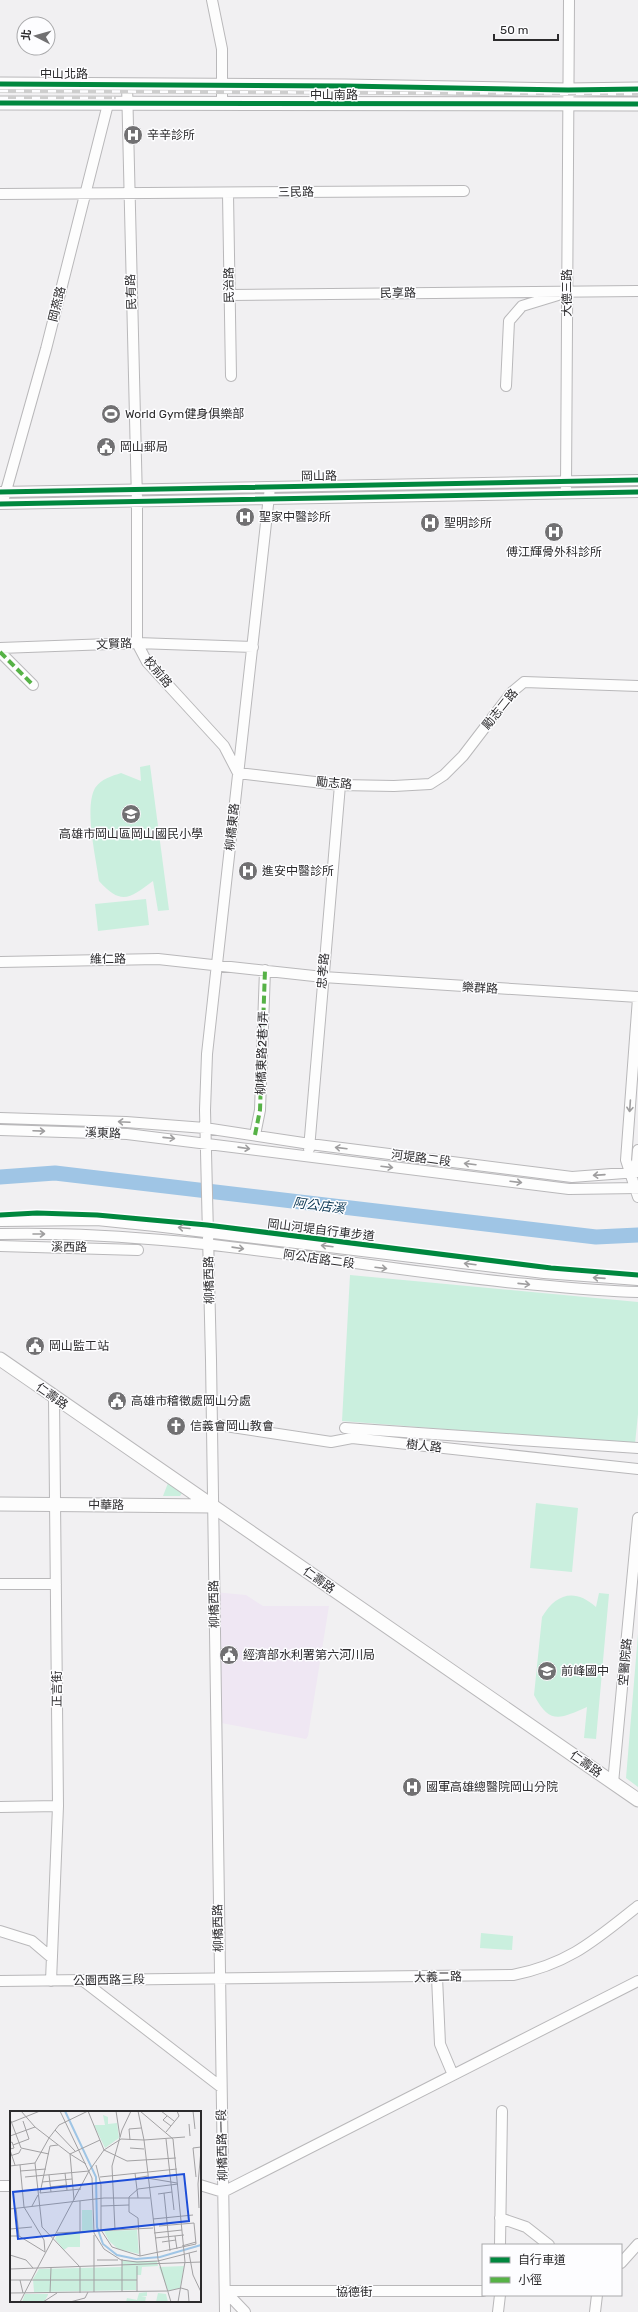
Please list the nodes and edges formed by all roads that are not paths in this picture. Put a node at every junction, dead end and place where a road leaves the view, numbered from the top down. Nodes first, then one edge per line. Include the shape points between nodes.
1 (212, 0) edge
2 (569, 0) edge
3 (0, 84) edge
4 (127, 84) junction
5 (222, 85) junction
6 (638, 89) edge
7 (568, 90) junction
8 (0, 103) edge
9 (108, 104) junction
10 (127, 104) junction
11 (222, 104) junction
12 (638, 104) edge
13 (569, 105) junction
14 (464, 191) dead end
15 (0, 194) edge
16 (85, 194) junction
17 (128, 194) junction
18 (228, 194) junction
19 (638, 291) edge
20 (567, 292) junction
21 (230, 295) junction
22 (231, 376) dead end
23 (506, 386) dead end
24 (638, 480) edge
25 (566, 481) junction
26 (270, 487) junction
27 (136, 490) junction
28 (3, 492) edge
29 (638, 492) edge
30 (566, 493) junction
31 (269, 500) junction
32 (137, 501) junction
33 (1, 504) edge
34 (137, 643) junction
35 (253, 647) junction
36 (0, 648) edge
37 (0, 652) edge
38 (33, 685) dead end
39 (638, 686) edge
40 (238, 773) junction
41 (430, 784) joint
42 (340, 785) junction
43 (0, 962) edge
44 (217, 964) junction
45 (265, 970) junction
46 (323, 977) junction
47 (638, 997) edge
48 (0, 1118) edge
49 (205, 1128) junction
50 (0, 1130) edge
51 (255, 1135) junction
52 (206, 1142) junction
53 (310, 1144) junction
54 (638, 1150) edge
55 (308, 1157) junction
56 (635, 1172) edge
57 (637, 1191) edge
58 (207, 1220) joint
59 (0, 1221) edge
60 (208, 1230) junction
61 (0, 1234) edge
62 (208, 1244) junction
63 (0, 1246) edge
64 (353, 1249) junction
65 (138, 1250) dead end
66 (441, 1261) junction
67 (351, 1264) junction
68 (439, 1275) junction
69 (638, 1280) edge
70 (638, 1292) edge
71 (0, 1360) edge
72 (54, 1398) junction
73 (212, 1424) junction
74 (345, 1428) dead end
75 (501, 1439) junction
76 (638, 1448) edge
77 (500, 1454) junction
78 (638, 1469) edge
79 (0, 1504) edge
80 (56, 1504) junction
81 (213, 1506) junction
82 (638, 1518) edge
83 (0, 1584) edge
84 (56, 1584) junction
85 (613, 1783) junction
86 (638, 1800) edge
87 (58, 1806) junction
88 (0, 1807) edge
89 (638, 1906) edge
90 (0, 1931) edge
91 (52, 1958) junction
92 (437, 1977) junction
93 (219, 1978) junction
94 (82, 1980) junction
95 (0, 1981) edge
96 (51, 1981) junction
97 (638, 1981) edge
98 (453, 2075) junction
99 (221, 2087) junction
100 (502, 2111) dead end
101 (201, 2185) edge
102 (223, 2192) junction
103 (500, 2218) junction
104 (500, 2244) edge
105 (548, 2244) edge
106 (638, 2244) edge
107 (622, 2262) edge
108 (225, 2290) junction
109 (482, 2291) edge
110 (500, 2296) edge
111 (597, 2296) edge
112 (225, 2312) edge
113 (245, 2312) edge
114 (498, 2312) edge
115 (595, 2312) edge

1 - 5 street via 222,49
2 - 7 street
3 - 4 main road, 中山北路
4 - 5 main road, 中山南路
4 - 10 street, 民有路
5 - 7 main road, 中山南路
5 - 11 street
6 - 7 main road, 中山南路
7 - 13 street, 大德三路
8 - 9 main road
9 - 10 main road
9 - 16 street, 岡燕路
10 - 11 main road, 中山南路
10 - 17 street, 民有路
11 - 13 main road, 中山南路
12 - 13 main road, 中山南路
13 - 20 street, 大德三路
14 - 18 street, 三民路
15 - 16 street, 三民路
16 - 17 street, 三民路
16 - 28 street, 岡燕路 via 46,349
17 - 18 street, 三民路
17 - 27 street, 民有路
18 - 21 street, 民治路
19 - 20 street, 民享路
20 - 21 street, 民享路
20 - 23 street via 522,306 509,321
20 - 25 street, 大德三路
21 - 22 street, 民治路
24 - 25 street, 岡山路
25 - 26 street, 岡山路
25 - 30 street, 大德三路
26 - 27 street, 岡山路
26 - 31 street
27 - 28 street, 岡山路
27 - 32 street, 民有路
28 - 33 street, 岡燕路
29 - 30 street, 岡山路
30 - 31 street, 岡山路
31 - 32 street, 岡山路
31 - 35 street, 柳橋東路
32 - 33 street, 岡山路
32 - 34 street, 校前路
34 - 35 street, 文賢路
34 - 36 street, 文賢路
34 - 40 street, 校前路 via 147,662 224,746
35 - 40 street, 柳橋東路
37 - 38 street
39 - 41 street, 勵志二路 via 524,682 512,692 464,756
40 - 42 street, 勵志路
40 - 44 street, 柳橋東路
41 - 42 street, 勵志路
42 - 46 street, 忠孝路
43 - 44 street, 維仁路 via 158,959
44 - 45 street, 維仁路
44 - 49 street, 柳橋東路 via 206,1054
45 - 46 street, 樂群路
45 - 51 street, 柳橋東路2巷1弄 via 260,1110
46 - 47 street, 樂群路
46 - 53 street, 忠孝路
47 -> 56 street via 626,1160
49 -> 48 street, 溪東路 via 126,1122
49 - 51 street, 河堤路二段
49 - 52 street, 柳橋東路
50 -> 52 street, 溪東路 via 127,1134
51 - 53 street, 河堤路二段
52 -> 55 street, 河堤路二段
52 - 58 street, 柳橋東路
53 - 55 street, 忠孝路
56 -> 53 street, 河堤路二段 via 572,1177
54 - 56 street
55 -> 57 street, 河堤路二段 via 569,1189
56 - 57 street
58 - 60 street, 柳橋西路
60 -> 59 street, 阿公店路二段 via 96,1220
60 - 62 street, 柳橋西路
64 -> 60 street, 阿公店路二段
61 -> 62 street, 阿公店路二段 via 97,1235
62 -> 67 street, 阿公店路二段
62 - 73 street, 柳橋西路
63 - 65 street, 溪西路
64 - 66 street, 阿公店路二段
64 - 67 street
66 - 68 street
69 -> 66 street, 阿公店路二段 via 544,1273
67 -> 68 street, 阿公店路二段
68 -> 70 street, 阿公店路二段
71 - 72 main road, 仁壽路
72 - 80 street, 正言街
72 - 81 main road, 仁壽路
73 - 77 street, 樹人路 via 331,1442 352,1438
73 - 81 street, 柳橋西路
74 - 75 street
75 - 76 street
75 - 77 street
77 - 78 street, 樹人路
79 - 80 main road, 中華路
80 - 81 main road, 中華路
80 - 84 street, 正言街
81 - 85 main road, 仁壽路
81 - 93 street, 柳橋西路
82 - 85 street, 空醫院路
83 - 84 street
84 - 87 street, 正言街
85 - 86 main road, 仁壽路
87 - 88 street
87 - 91 street, 正言街
89 - 92 street, 大義二路 via 589,1945 554,1965 513,1975
90 - 91 street via 32,1941
91 - 96 street, 正言街
92 - 93 street, 大義二路
92 - 98 street via 440,2044
93 - 94 street, 公園西路三段
93 - 99 street, 柳橋西路一段
94 - 96 street, 公園西路三段
94 - 99 street
95 - 96 street, 公園西路三段
97 - 98 street
98 - 102 street
99 - 102 street, 柳橋西路一段
100 - 103 street
101 - 102 street
102 - 108 street, 柳橋西路一段
103 - 104 street
103 - 105 street via 526,2227
106 - 107 street
108 - 109 street, 協德街
108 - 112 street, 柳橋西路一段
108 - 113 street
110 - 114 street
111 - 115 street

